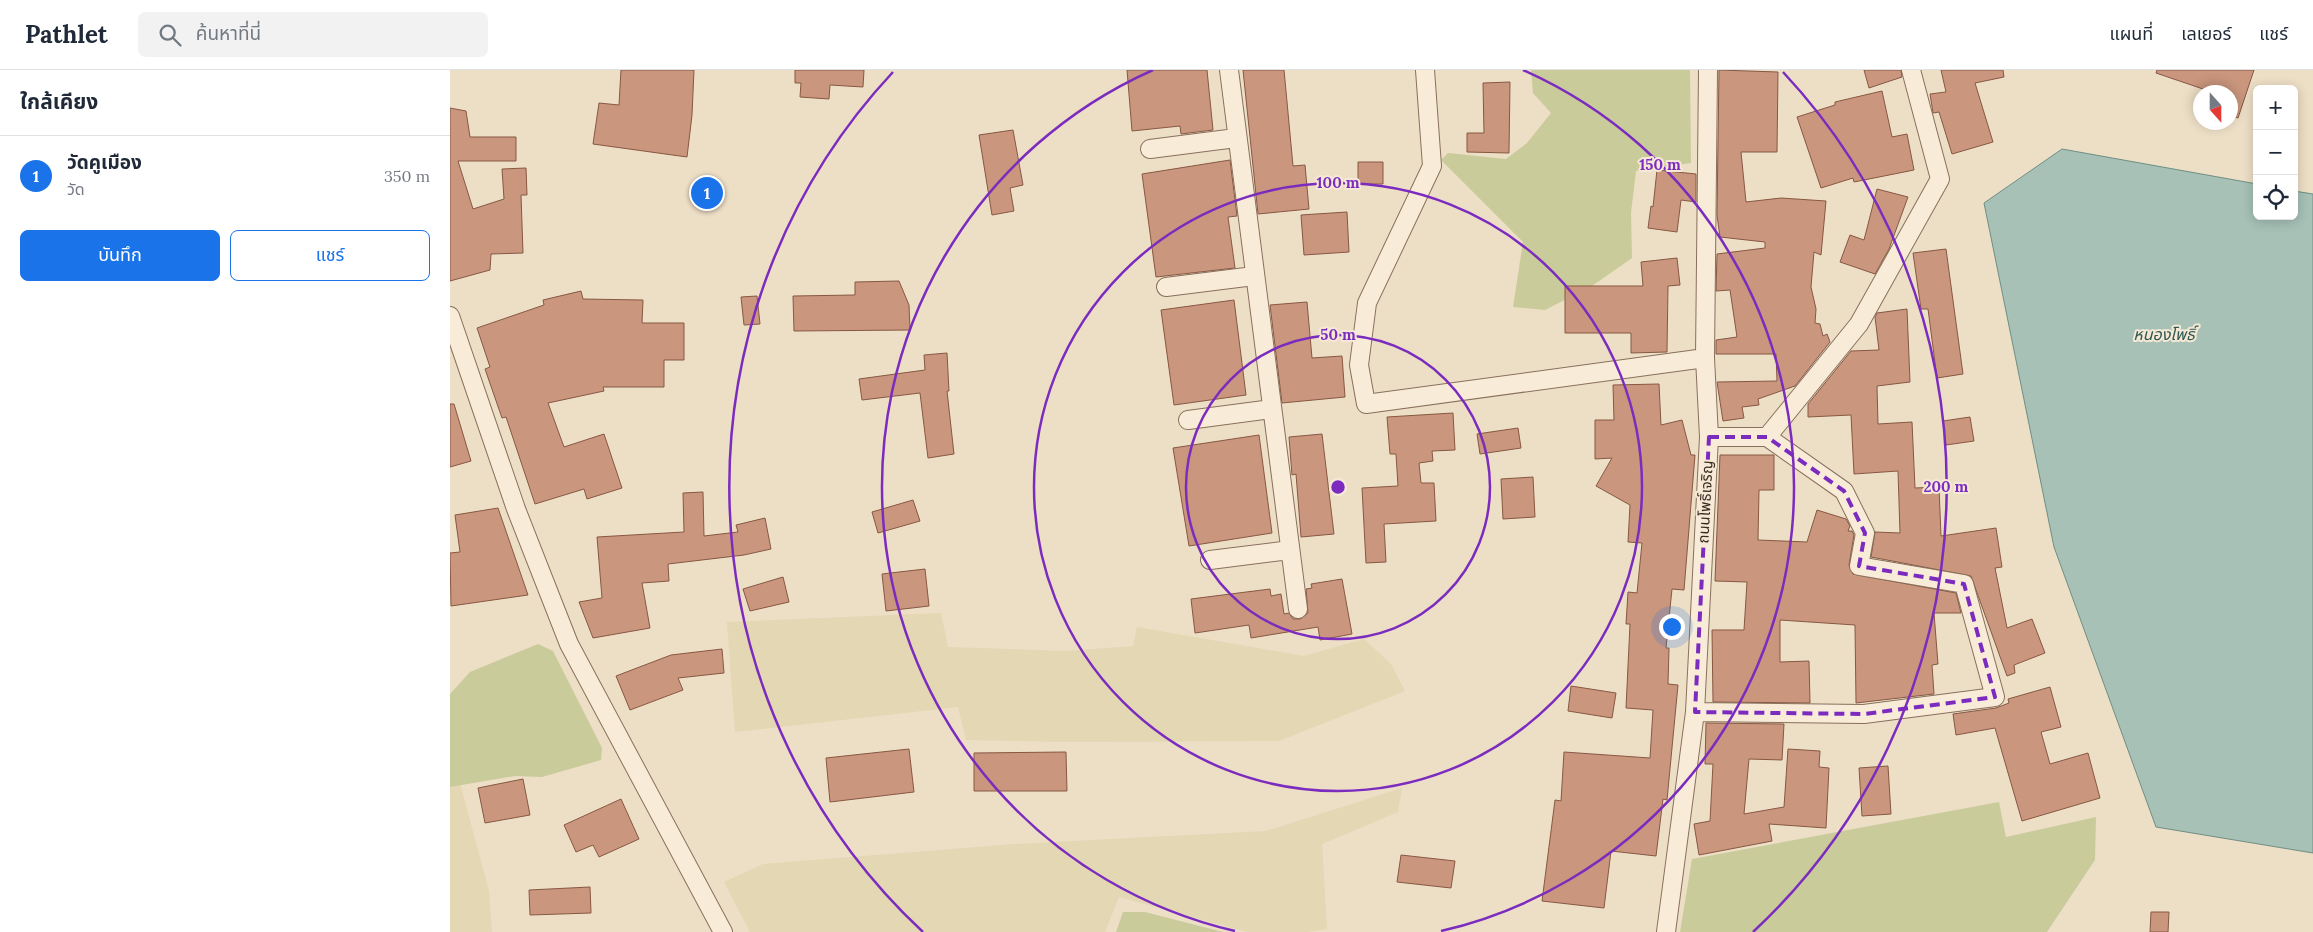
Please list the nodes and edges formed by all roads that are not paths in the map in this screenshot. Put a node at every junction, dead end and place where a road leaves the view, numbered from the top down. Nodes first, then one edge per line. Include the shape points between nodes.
1 (1229, 70) edge
2 (1426, 70) edge
3 (1708, 70) edge
4 (1911, 70) edge
5 (1236, 138) junction
6 (1150, 149) dead end
7 (1254, 276) junction
8 (1166, 287) dead end
9 (450, 316) edge
10 (1705, 358) junction
11 (1272, 410) junction
12 (1188, 420) dead end
13 (1708, 437) junction
14 (1767, 437) junction
15 (1290, 550) junction
16 (1210, 560) dead end
17 (1298, 609) dead end
18 (1695, 712) junction
19 (723, 932) edge
20 (1666, 932) edge

1 - 5 street
2 - 10 street via 1432,166 1367,303 1359,365 1366,404
3 - 10 street, ถนนโพธิ์เจริญ
4 - 14 street via 1940,179 1860,324
5 - 6 street
5 - 7 street
7 - 8 street
7 - 11 street
9 - 19 street via 516,509 569,644
10 - 13 street, ถนนโพธิ์เจริญ
11 - 12 street
11 - 15 street
13 - 14 street
13 - 18 street, ถนนโพธิ์เจริญ
14 - 18 street via 1844,491 1865,533 1859,566 1964,584 1995,697 1864,714
15 - 16 street
15 - 17 street
18 - 20 street, ถนนโพธิ์เจริญ

